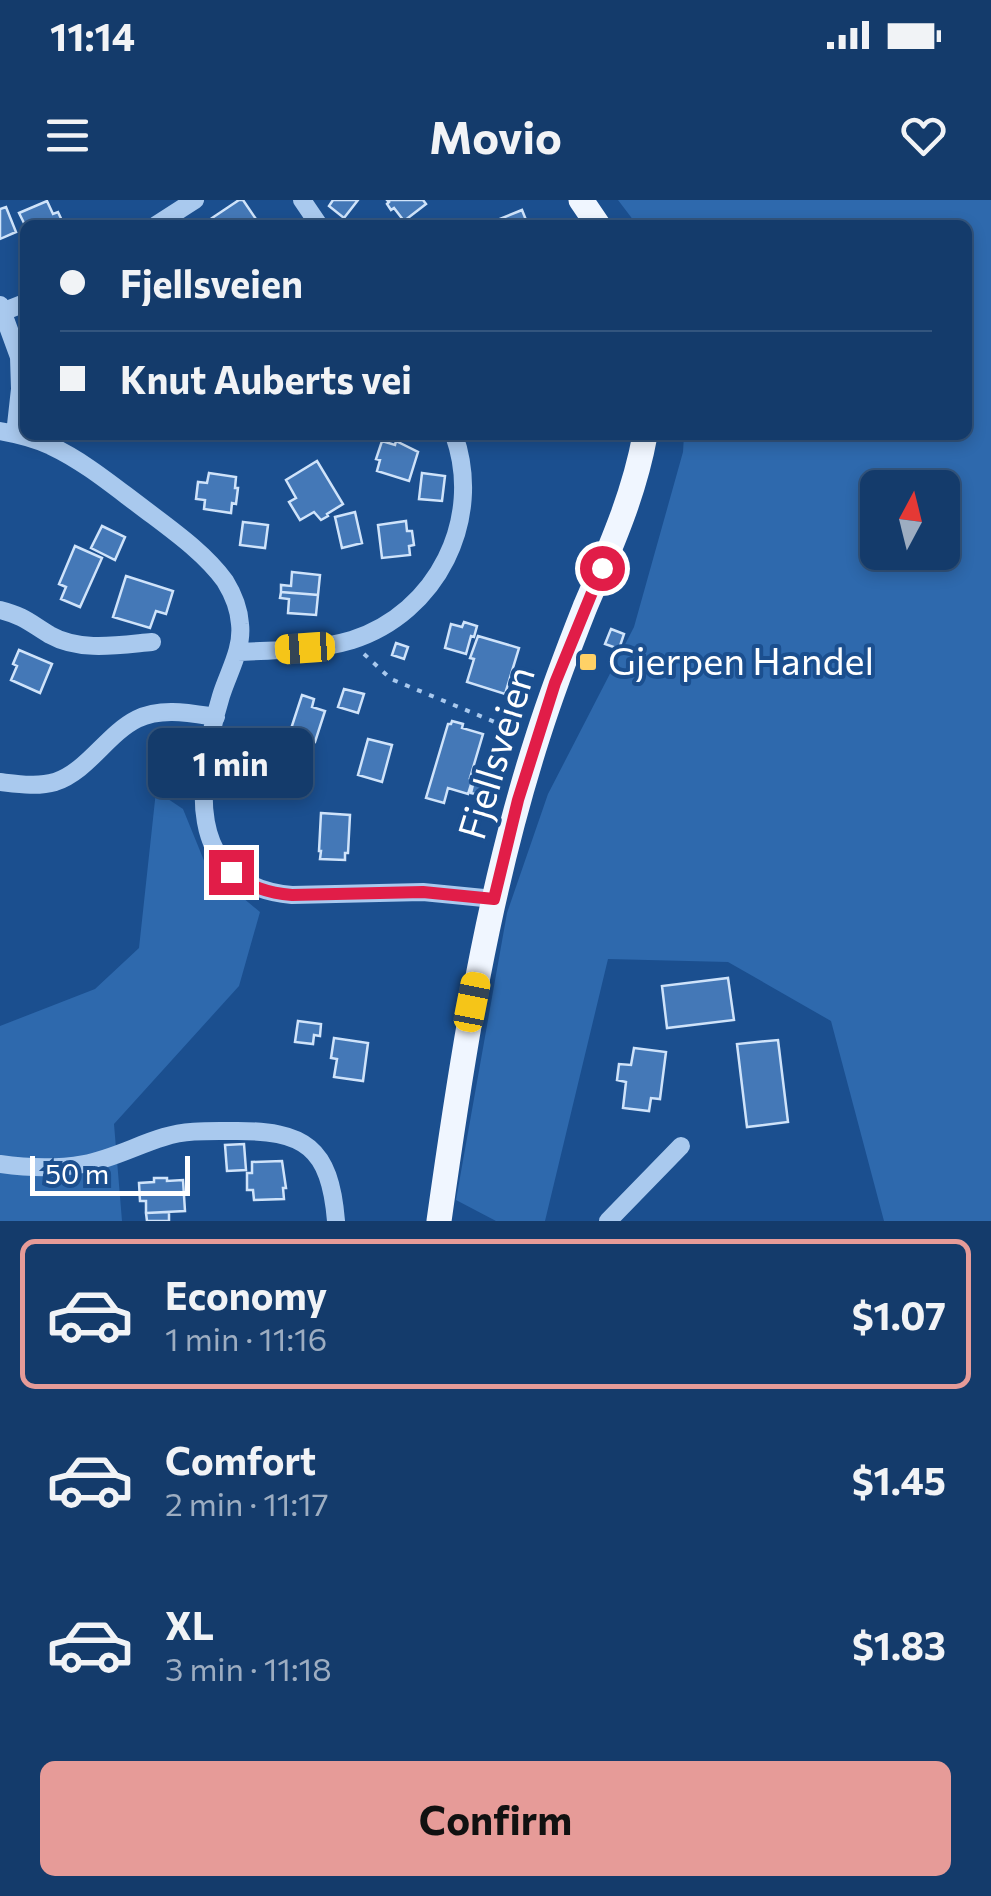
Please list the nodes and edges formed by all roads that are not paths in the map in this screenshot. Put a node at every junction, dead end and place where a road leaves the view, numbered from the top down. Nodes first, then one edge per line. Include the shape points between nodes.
1 (195, 200) edge
2 (164, 220) edge
3 (1, 308) edge
4 (8, 432) edge
5 (36, 440) edge
6 (455, 440) edge
7 (644, 440) edge
8 (0, 610) edge
9 (152, 642) dead end
10 (237, 652) junction
11 (216, 717) junction
12 (0, 782) edge
13 (494, 899) junction
14 (681, 1146) dead end
15 (0, 1164) edge
16 (336, 1221) edge
17 (440, 1221) edge
18 (608, 1221) edge

1 - 2 street
3 - 4 street via 19,357 20,389
5 - 10 street via 70,455 209,564 239,612
6 - 10 street via 462,506 451,548 427,591 356,639
7 - 13 main road, Fjellsveien via 631,498 537,739
8 - 9 street via 71,643
10 - 11 street
11 - 12 street via 162,712 138,718 57,781
11 - 13 street via 204,780 210,843 247,884 292,895 423,892
13 - 17 main road, Fjellsveien
14 - 18 street
15 - 16 street via 82,1164 184,1132 284,1135 302,1141 324,1165

